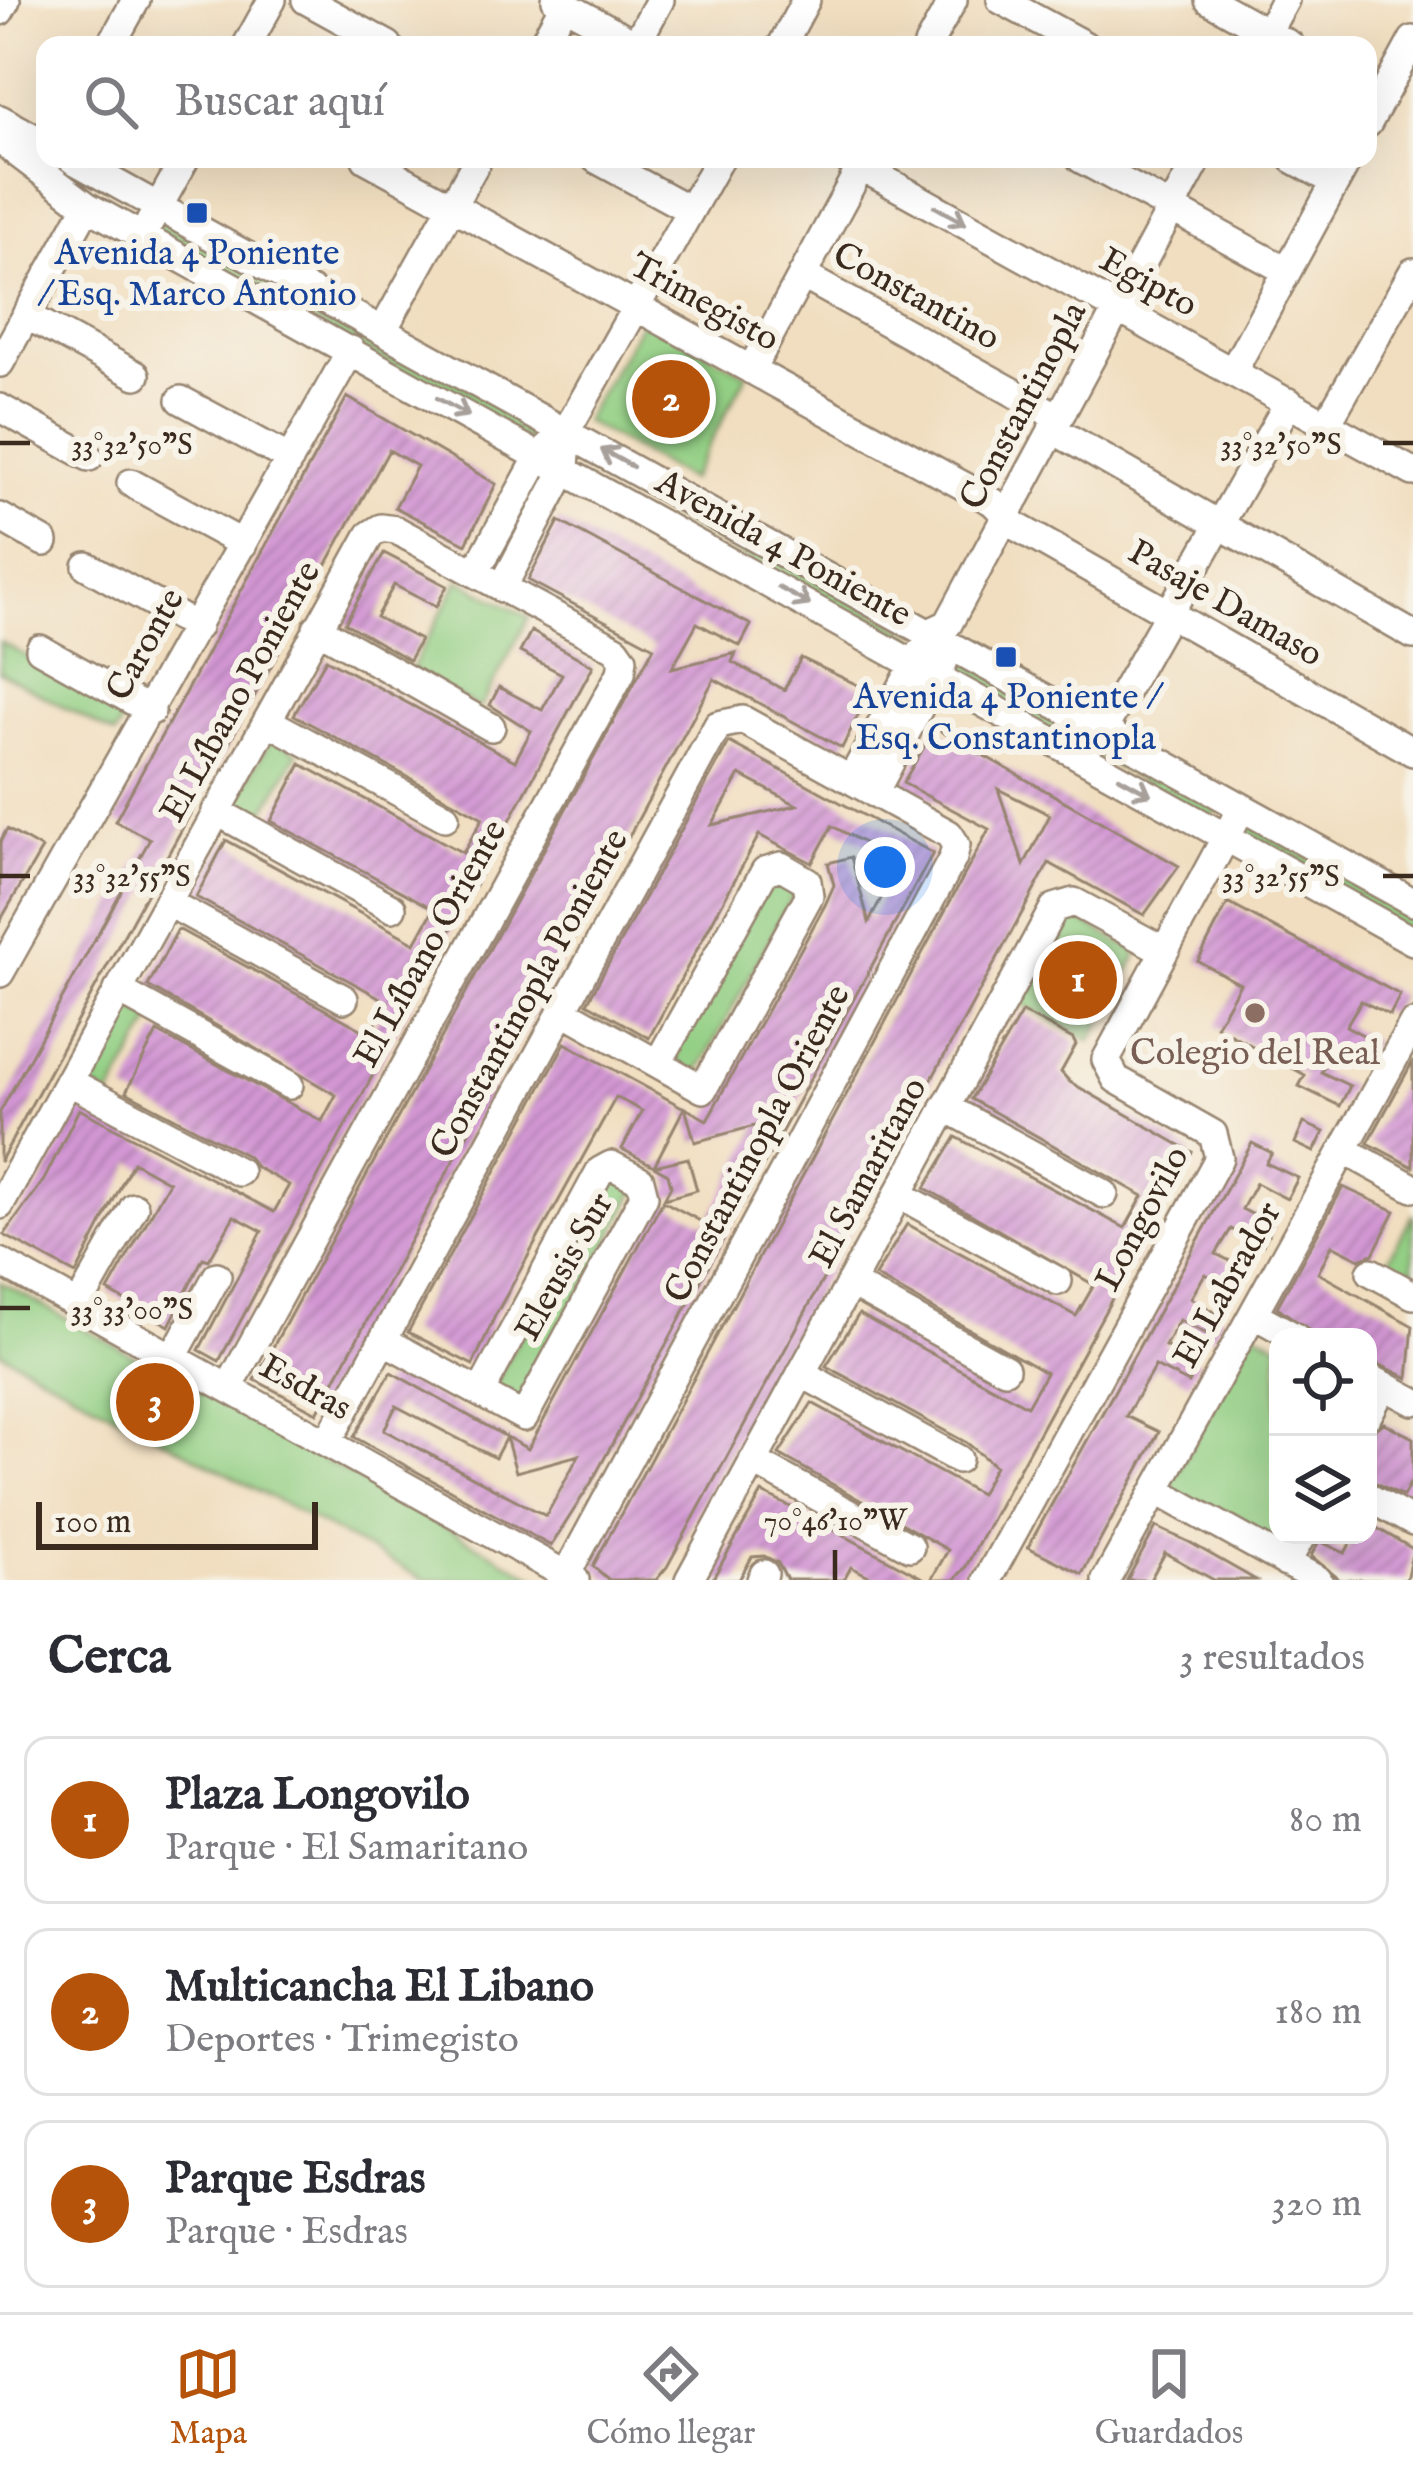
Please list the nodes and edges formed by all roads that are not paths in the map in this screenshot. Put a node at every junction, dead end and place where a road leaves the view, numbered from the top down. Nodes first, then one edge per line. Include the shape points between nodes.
1 (6, 0) edge
2 (136, 0) edge
3 (272, 0) edge
4 (306, 0) edge
5 (660, 0) edge
6 (806, 0) edge
7 (953, 0) edge
8 (1001, 0) edge
9 (1209, 0) edge
10 (1285, 0) edge
11 (560, 2) edge
12 (0, 11) edge
13 (116, 36) edge
14 (253, 36) edge
15 (372, 36) edge
16 (546, 36) edge
17 (622, 36) edge
18 (641, 36) edge
19 (787, 36) edge
20 (933, 36) edge
21 (1067, 36) edge
22 (1265, 36) edge
23 (1274, 36) edge
24 (1413, 40) edge
25 (1377, 89) edge
26 (0, 119) edge
27 (36, 139) edge
28 (0, 140) edge
29 (36, 167) edge
30 (37, 168) edge
31 (88, 168) edge
32 (180, 168) edge
33 (382, 168) edge
34 (473, 168) edge
35 (613, 168) edge
36 (714, 168) edge
37 (855, 168) edge
38 (869, 168) edge
39 (1098, 168) edge
40 (1193, 168) edge
41 (1342, 171) edge
42 (87, 206) junction
43 (452, 206) junction
44 (159, 207) junction
45 (1172, 208) junction
46 (690, 210) junction
47 (142, 236) junction
48 (1287, 272) junction
49 (1413, 272) edge
50 (802, 275) junction
51 (636, 307) junction
52 (1118, 307) junction
53 (26, 315) junction
54 (383, 330) junction
55 (350, 350) junction
56 (0, 363) edge
57 (751, 370) junction
58 (1233, 371) junction
59 (136, 375) dead end
60 (181, 400) dead end
61 (1289, 402) junction
62 (0, 408) edge
63 (1055, 423) junction
64 (1327, 423) junction
65 (567, 430) junction
66 (89, 457) dead end
67 (290, 459) junction
68 (552, 462) junction
69 (1413, 471) edge
70 (131, 483) dead end
71 (1005, 515) junction
72 (0, 518) edge
73 (1220, 525) junction
74 (44, 542) dead end
75 (243, 544) junction
76 (87, 566) dead end
77 (475, 573) junction
78 (502, 587) junction
79 (1169, 614) junction
80 (197, 627) junction
81 (317, 628) junction
82 (944, 633) junction
83 (1413, 634) edge
84 (40, 649) dead end
85 (925, 670) junction
86 (151, 711) junction
87 (267, 721) junction
88 (491, 727) dead end
89 (1104, 728) junction
90 (1413, 752) edge
91 (862, 786) junction
92 (1242, 806) junction
93 (217, 812) junction
94 (445, 818) dead end
95 (1226, 837) junction
96 (1413, 869) edge
97 (1406, 898) edge
98 (167, 902) junction
99 (392, 908) dead end
100 (10, 930) edge
101 (1413, 940) edge
102 (1163, 950) junction
103 (0, 973) edge
104 (118, 990) junction
105 (344, 999) dead end
106 (562, 1010) junction
107 (1413, 1024) edge
108 (658, 1064) junction
109 (68, 1081) junction
110 (289, 1084) dead end
111 (945, 1107) junction
112 (1344, 1150) junction
113 (239, 1172) dead end
114 (1413, 1188) edge
115 (898, 1194) junction
116 (1104, 1194) dead end
117 (0, 1205) edge
118 (134, 1207) dead end
119 (0, 1262) edge
120 (1372, 1272) dead end
121 (217, 1276) dead end
122 (1058, 1281) dead end
123 (850, 1283) junction
124 (1413, 1295) edge
125 (79, 1305) junction
126 (1253, 1314) junction
127 (1279, 1328) edge
128 (383, 1340) junction
129 (173, 1357) junction
130 (1005, 1369) dead end
131 (801, 1373) junction
132 (1377, 1382) edge
133 (229, 1387) junction
134 (480, 1393) junction
135 (1413, 1401) edge
136 (328, 1441) junction
137 (958, 1459) dead end
138 (753, 1461) junction
139 (1156, 1490) junction
140 (1377, 1502) edge
141 (1413, 1522) edge
142 (1297, 1544) edge
143 (910, 1547) dead end
144 (1286, 1563) junction
145 (570, 1578) edge
146 (688, 1580) edge
147 (987, 1580) edge
148 (1106, 1580) edge
149 (1318, 1580) edge

1 - 12 street
2 - 13 street
3 - 14 street
4 - 15 street
5 - 18 street
6 - 19 street
7 - 20 street
8 - 21 street
9 - 22 street
10 - 23 street
11 - 16 street
11 - 17 street
24 - 25 street
26 - 27 street
28 - 29 street, Avenida 4 Poniente
30 - 42 street, Avenida 4 Poniente
31 - 44 street, Avenida 4 Poniente
32 - 44 street
33 - 43 street, Trimegisto
34 - 43 street
35 - 46 street
36 - 46 street
37 - 50 street
38 -> 52 street, Egipto
39 - 45 street
40 - 45 street, Constantinopla
41 - 48 street
42 - 47 street, Avenida 4 Poniente
42 - 53 street
43 - 51 street, Trimegisto
43 - 54 street
44 - 47 street
44 - 54 street, Avenida 4 Poniente
45 - 48 street
45 - 52 street, Constantinopla
46 - 51 street
47 - 55 street, Avenida 4 Poniente
48 - 58 street
49 - 64 street
50 - 57 street
50 - 63 street, Constantino
51 - 57 street, Trimegisto
51 - 65 street
52 - 58 street, Egipto
52 - 63 street, Constantinopla
53 - 56 street
53 - 59 street
54 - 65 street, Avenida 4 Poniente
55 - 67 street, Caronte
55 -> 68 street, Avenida 4 Poniente
57 - 71 street, Trimegisto
58 - 61 street, Egipto
60 - 67 street
61 - 64 street, Egipto
61 - 73 street
62 - 66 street
63 - 71 street, Constantinopla
63 - 73 street, Constantino
64 - 69 street, Egipto
65 - 68 street
82 -> 65 street, Avenida 4 Poniente
67 - 75 street, Caronte
68 - 77 street
68 - 78 street
68 -> 85 street, Avenida 4 Poniente
70 - 75 street
71 - 79 street, Pasaje Damaso
71 - 82 street, Constantinopla
72 - 74 street
73 - 79 street
73 - 83 street, Constantino
75 - 80 street, Caronte
76 - 80 street
77 - 78 street, El Líbano Poniente
77 - 81 street, El Líbano Poniente via 381,528 364,543
78 - 133 street, El Líbano Oriente via 616,650 621,673
79 - 89 street
79 - 90 street, Pasaje Damaso
80 - 86 street, Caronte
81 - 87 street, El Líbano Poniente
81 - 88 street
82 - 85 street, Constantinopla
82 - 89 street, Avenida 4 Poniente
84 - 86 street
85 - 91 street, Constantinopla
85 -> 95 street, Avenida 4 Poniente
86 - 100 street, Caronte
87 - 93 street, El Líbano Poniente
87 - 94 street
89 - 92 street, Avenida 4 Poniente
91 - 106 street, Constantinopla Poniente via 743,720 718,725
91 - 145 street, Constantinopla Oriente via 949,834 953,859
92 - 95 street, Longovilo
92 - 97 street, Avenida 4 Poniente
93 - 98 street, El Líbano Poniente
93 - 99 street
95 - 101 street, Avenida 4 Poniente
95 - 102 street, Longovilo
96 - 97 street
98 - 104 street, El Líbano Poniente
98 - 105 street
100 - 103 street, Caronte
102 - 111 street, El Samaritano via 1079,904 1058,904
102 - 147 street, Longovilo via 1108,1048 1107,1066 1116,1079 1213,1134 1219,1158
104 - 109 street, El Líbano Poniente
104 - 110 street
106 - 108 street
106 - 128 street, Constantinopla Poniente
107 - 112 street, El Labrador
108 - 108 street via 703,1089 809,896 807,881 777,865 765,871
109 - 113 street
109 - 117 street, El Líbano Poniente
111 - 115 street, El Samaritano
111 - 116 street
112 - 114 street
112 - 126 street, El Labrador
115 - 122 street
115 - 123 street, El Samaritano
118 - 125 street
119 - 125 street, Esdras
120 - 124 street
121 - 129 street
123 - 130 street
123 - 131 street, El Samaritano
125 - 129 street, Esdras
126 - 127 street
126 - 139 street, El Labrador
128 - 134 street, Eleusis Sur
128 - 136 street, Constantinopla Poniente
129 - 133 street, Esdras
131 - 137 street
131 - 138 street, El Samaritano
132 - 135 street
133 - 136 street, Esdras
134 - 134 street, Eleusis Sur via 524,1417 644,1196 640,1180 611,1165 600,1171
136 - 145 street, Esdras
138 - 143 street
138 - 146 street, El Samaritano
139 - 144 street
139 - 148 street, El Labrador
140 - 141 street
142 - 144 street
144 - 149 street

